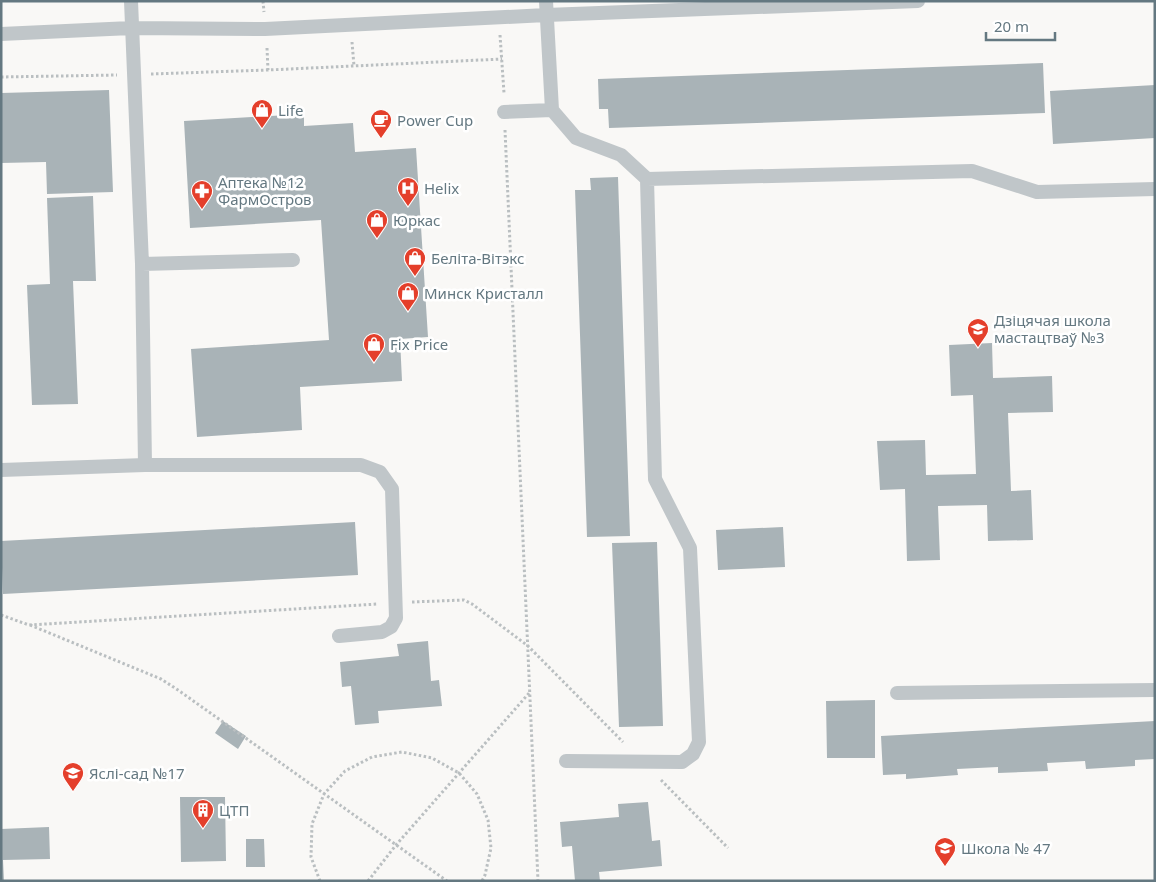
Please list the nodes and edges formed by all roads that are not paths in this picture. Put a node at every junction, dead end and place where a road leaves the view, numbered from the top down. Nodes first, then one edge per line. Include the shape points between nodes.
1 (131, 1) edge
2 (918, 1) edge
3 (546, 8) edge
4 (132, 28) junction
5 (1, 34) edge
6 (552, 110) junction
7 (504, 112) road end
8 (647, 178) junction
9 (1155, 190) edge
10 (293, 260) dead end
11 (142, 264) junction
12 (145, 466) junction
13 (1, 470) edge
14 (339, 636) dead end
15 (1155, 690) edge
16 (897, 693) dead end
17 (566, 761) dead end

1 - 4 lane
2 - 3 lane
3 - 4 lane via 265,29
3 - 6 lane
4 - 5 lane
4 - 11 lane
6 - 7 lane
6 - 8 lane via 576,138 621,155
8 - 9 lane via 972,170 1037,192
8 - 17 lane via 656,479 690,548 699,742 693,754 682,762
10 - 11 lane
11 - 12 lane
12 - 13 lane
12 - 14 lane via 361,465 380,472 392,489 396,618 391,627 382,632
15 - 16 lane

